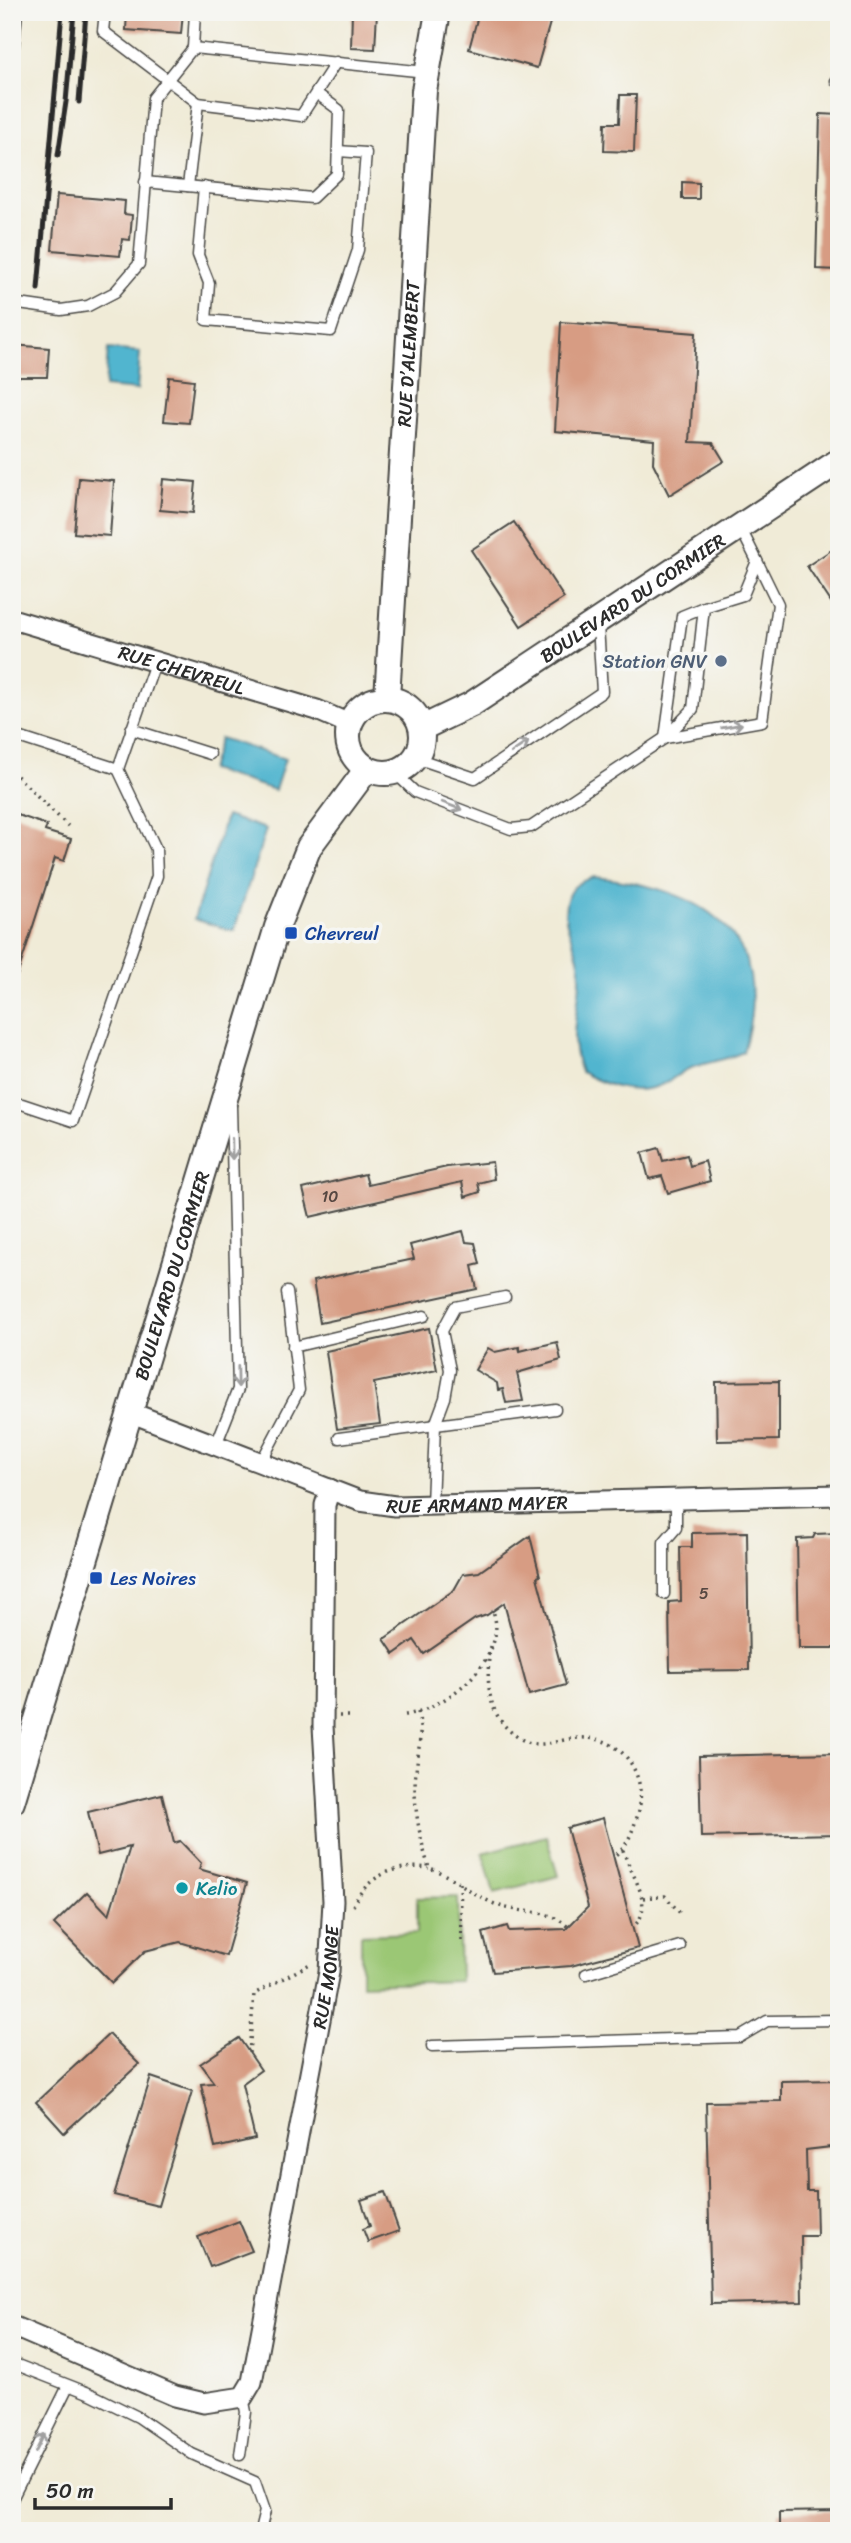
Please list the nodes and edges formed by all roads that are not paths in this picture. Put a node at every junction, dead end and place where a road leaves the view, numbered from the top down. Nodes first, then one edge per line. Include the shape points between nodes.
1 (17, 12) edge
2 (105, 12) edge
3 (195, 12) edge
4 (438, 12) edge
5 (193, 48) junction
6 (336, 62) junction
7 (12, 63) edge
8 (427, 72) junction
9 (168, 79) junction
10 (316, 93) junction
11 (198, 103) junction
12 (338, 151) junction
13 (145, 181) junction
14 (188, 186) junction
15 (204, 187) junction
16 (12, 303) edge
17 (839, 461) edge
18 (740, 527) junction
19 (757, 561) junction
20 (705, 607) junction
21 (12, 619) edge
22 (598, 620) junction
23 (155, 663) junction
24 (387, 698) junction
25 (349, 724) junction
26 (422, 728) junction
27 (131, 729) junction
28 (12, 735) edge
29 (664, 738) junction
30 (209, 754) dead end
31 (416, 758) junction
32 (118, 769) junction
33 (367, 769) junction
34 (394, 772) junction
35 (230, 1081) junction
36 (12, 1106) edge
37 (287, 1292) dead end
38 (505, 1297) dead end
39 (424, 1317) dead end
40 (293, 1347) junction
41 (555, 1409) dead end
42 (132, 1413) junction
43 (435, 1425) junction
44 (339, 1438) dead end
45 (216, 1444) junction
46 (261, 1462) junction
47 (330, 1489) junction
48 (839, 1495) edge
49 (676, 1499) junction
50 (432, 1505) junction
51 (664, 1594) dead end
52 (12, 1802) edge
53 (680, 1946) dead end
54 (586, 1974) dead end
55 (839, 2020) edge
56 (432, 2046) dead end
57 (12, 2326) edge
58 (12, 2363) edge
59 (68, 2386) junction
60 (243, 2397) junction
61 (240, 2455) dead end
62 (12, 2500) edge
63 (260, 2531) edge

1 - 7 lane
2 - 9 lane via 103,31
3 - 5 lane
4 - 8 street, RUE D’ALEMBERT
5 - 6 lane
5 - 9 lane
6 - 8 lane
6 - 10 lane
8 - 24 street, RUE D’ALEMBERT
9 - 11 lane
9 - 13 lane via 153,98
10 - 11 lane via 301,116
10 - 12 lane via 339,110
11 - 14 lane
12 - 15 lane via 337,174 312,198
12 - 15 lane via 366,153 358,250 331,331 206,320 209,283 198,255
13 - 14 lane
13 - 16 lane via 139,264 115,292 88,306 61,310
14 - 15 lane
17 - 18 street, BOULEVARD DU CORMIER
18 - 19 lane
18 - 22 street, BOULEVARD DU CORMIER
19 - 20 lane via 743,595
29 -> 19 lane via 762,721 778,604
20 - 29 lane via 692,709
20 - 29 lane via 681,616
21 - 23 street, RUE CHEVREUL
22 - 26 street, BOULEVARD DU CORMIER via 461,710
31 -> 22 lane via 475,778 602,692
23 - 25 street, RUE CHEVREUL via 317,710
23 - 27 lane
24 - 25 street via 364,705
24 - 26 street via 410,707
25 - 33 street via 350,749
26 - 31 street
27 - 30 lane
27 - 32 lane
28 - 32 lane
34 -> 29 lane via 415,792 510,829 531,827
31 - 34 street
32 - 36 lane via 156,849 157,876 73,1121 22,1104
33 - 34 street
33 - 35 street, BOULEVARD DU CORMIER via 309,846 290,887
35 - 42 street, BOULEVARD DU CORMIER
35 -> 45 lane via 238,1390
37 - 40 lane
38 - 43 lane via 455,1307 442,1331 450,1370
39 - 40 lane
40 - 46 lane via 299,1390
41 - 43 lane
42 - 45 street, RUE ARMAND MAYER
42 - 52 street, BOULEVARD DU CORMIER
43 - 44 lane
43 - 50 lane
45 - 46 street, RUE ARMAND MAYER
46 - 47 street, RUE ARMAND MAYER
47 - 50 street, RUE ARMAND MAYER via 372,1503
47 - 60 street, RUE MONGE via 325,1505 323,1726 333,1901 329,1972 252,2382
48 - 49 street, RUE ARMAND MAYER
49 - 50 street, RUE ARMAND MAYER
49 - 51 lane via 676,1528 664,1542
53 - 54 lane
55 - 56 lane via 767,2021 740,2037
57 - 60 street via 174,2396 204,2403
58 - 59 lane
62 -> 59 lane
59 - 63 lane via 138,2417 192,2454 255,2482 265,2511
60 - 61 lane, RUE MONGE via 246,2412

